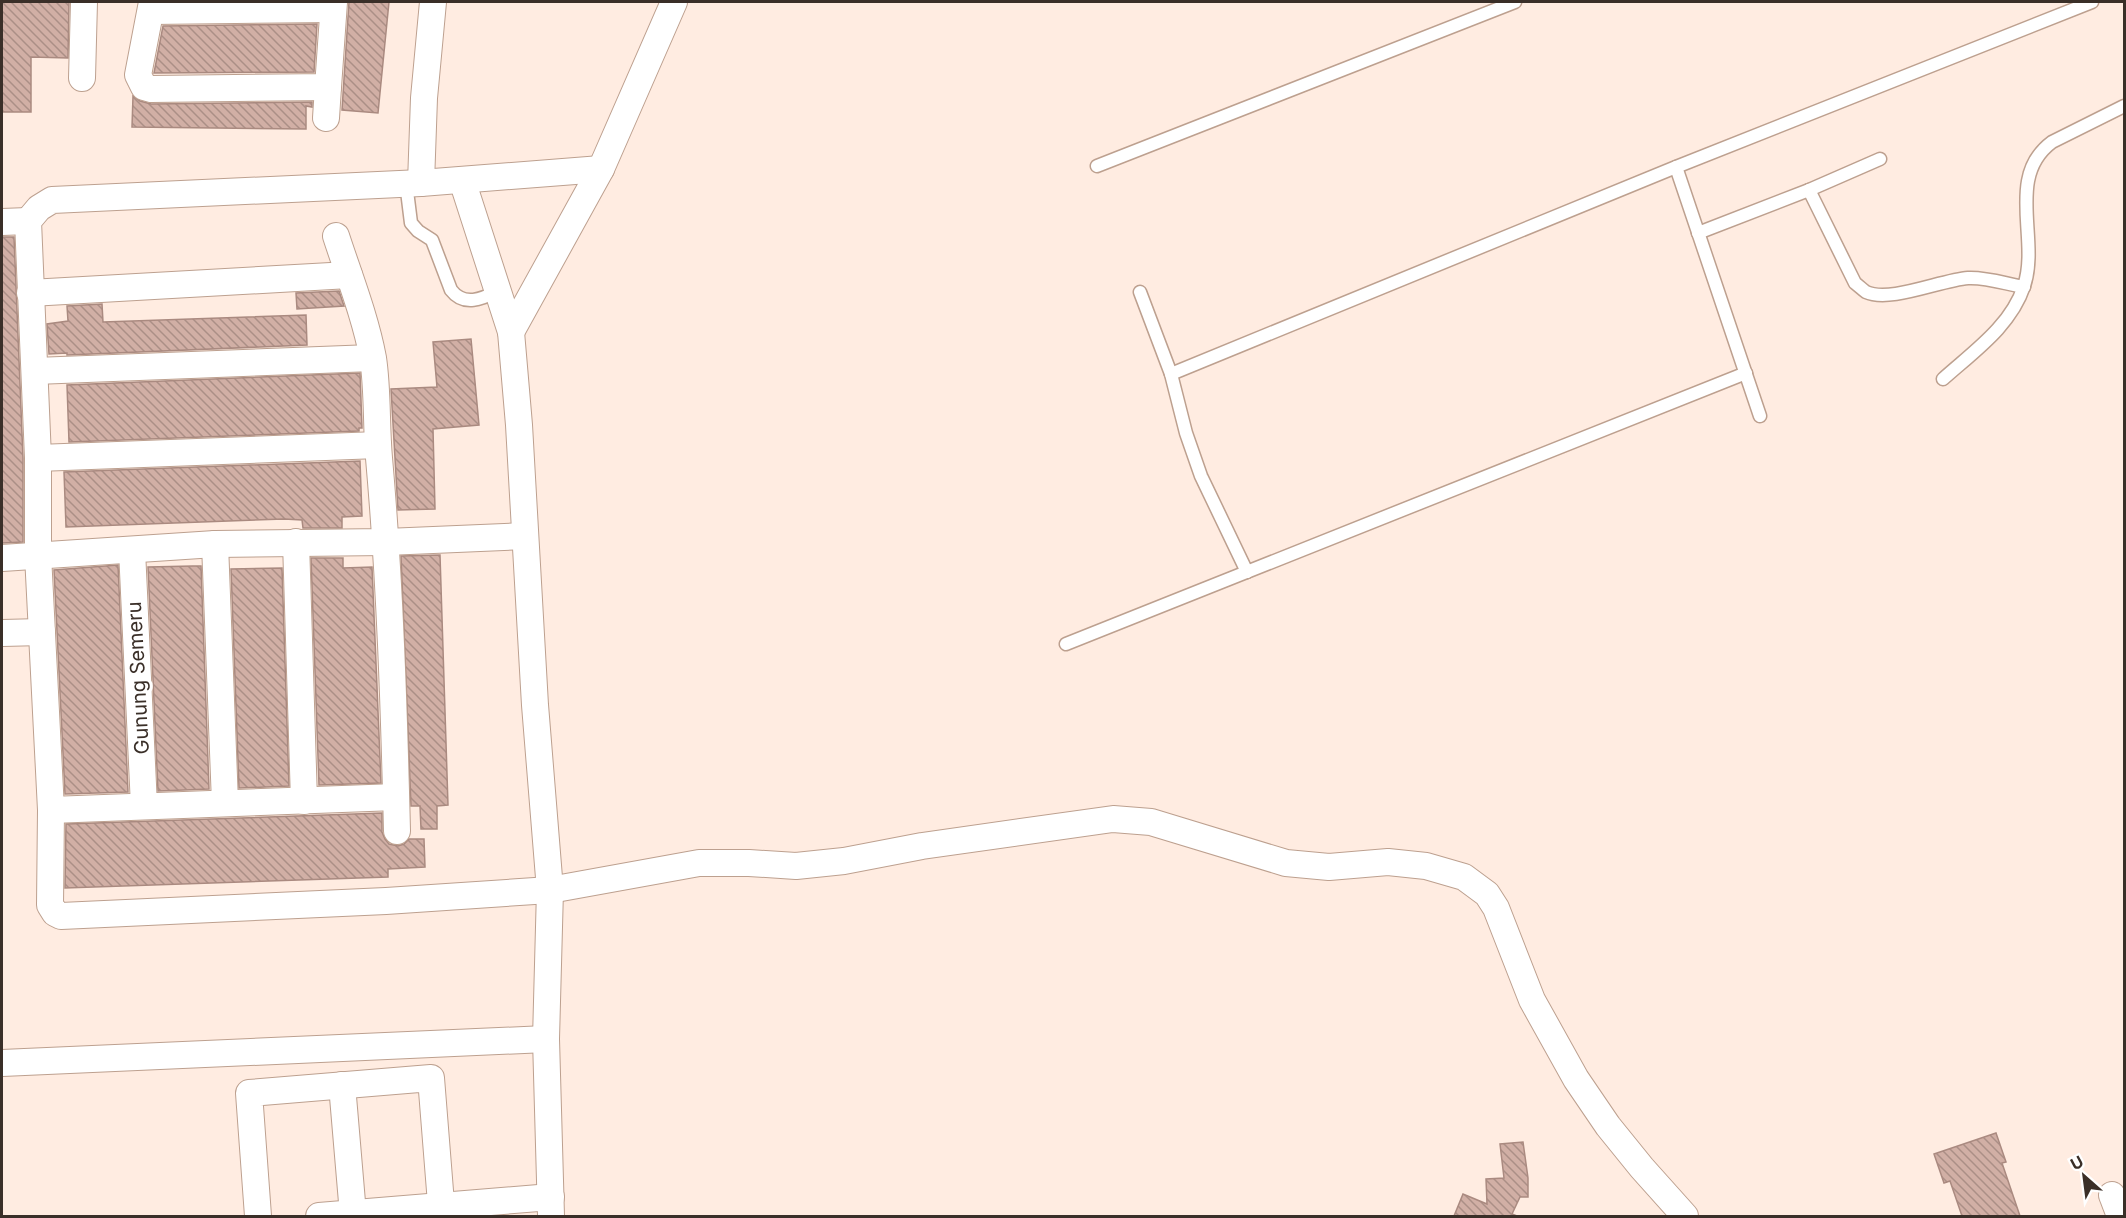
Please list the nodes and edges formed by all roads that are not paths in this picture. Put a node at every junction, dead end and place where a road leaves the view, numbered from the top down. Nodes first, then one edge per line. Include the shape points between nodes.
1 (84, 2) edge
2 (433, 2) edge
3 (674, 2) edge
4 (1515, 2) edge
5 (2092, 2) edge
6 (334, 5) edge
7 (152, 6) edge
8 (82, 78) dead end
9 (328, 87) junction
10 (2124, 106) edge
11 (326, 118) dead end
12 (1880, 159) dead end
13 (1096, 166) dead end
14 (1676, 167) junction
15 (601, 169) junction
16 (462, 180) junction
17 (413, 183) junction
18 (1809, 190) junction
19 (28, 221) junction
20 (2, 222) edge
21 (1698, 233) junction
22 (336, 236) dead end
23 (349, 274) junction
24 (2024, 287) junction
25 (498, 291) junction
26 (1140, 292) dead end
27 (30, 293) junction
28 (511, 332) junction
29 (372, 358) junction
30 (36, 371) junction
31 (1746, 373) junction
32 (1171, 374) junction
33 (1943, 379) dead end
34 (1760, 416) dead end
35 (378, 445) junction
36 (38, 458) junction
37 (525, 536) junction
38 (296, 542) junction
39 (386, 542) junction
40 (215, 544) junction
41 (132, 550) junction
42 (38, 555) junction
43 (2, 558) edge
44 (1247, 572) junction
45 (42, 632) junction
46 (2, 633) edge
47 (1066, 644) dead end
48 (396, 797) junction
49 (304, 801) junction
50 (225, 803) junction
51 (144, 806) junction
52 (51, 810) junction
53 (397, 831) dead end
54 (550, 890) junction
55 (546, 1039) junction
56 (2, 1063) edge
57 (342, 1085) junction
58 (551, 1207) edge
59 (441, 1211) edge
60 (353, 1214) junction
61 (258, 1216) edge
62 (319, 1216) edge
63 (1685, 1216) edge

1 - 8 street
2 - 17 street
3 - 15 street
4 - 13 lane
5 - 14 lane
6 - 7 street
6 - 9 street
7 - 9 street via 138,75 147,88
9 - 11 street
10 - 24 lane via 2052,142 2032,164 2027,185 2029,269
12 - 18 lane
14 - 21 lane
14 - 32 lane
15 - 16 street
15 - 28 street
16 - 17 street
16 - 25 street
17 - 19 street via 52,200
17 - 25 lane via 411,223 432,240 455,296 476,300
18 - 21 lane
18 - 24 lane via 1855,283 1866,292 1904,292 1971,278
19 - 20 street
19 - 27 street
21 - 31 lane
22 - 23 street
23 - 27 street
23 - 29 street
24 - 33 lane via 1998,330
25 - 28 street
26 - 32 lane
27 - 30 street
28 - 37 street
29 - 30 street
29 - 35 street
30 - 36 street
31 - 34 lane
31 - 44 lane
32 - 44 lane via 1201,476
35 - 36 street
35 - 39 street
36 - 42 street
37 - 39 street
37 - 54 street
38 - 39 street
38 - 40 street
38 - 49 street
39 - 48 street
40 - 41 street
40 - 50 street
41 - 42 street
41 - 51 street, Gunung Semeru
42 - 43 street
42 - 45 street
44 - 47 lane
45 - 46 street
45 - 52 street
48 - 49 street
48 - 53 street
49 - 50 street
50 - 51 street
51 - 52 street
52 - 54 street via 50,905 61,916
54 - 55 street
54 - 63 street via 699,863 796,866 844,861 1113,819 1151,822 1286,862 1329,867 1388,862 1444,871 1464,877 1487,894 1532,1000 1575,1079 1608,1126
55 - 56 street
55 - 58 street
57 - 59 street via 431,1078
57 - 60 street
57 - 61 street via 249,1093
58 - 59 street
59 - 60 street
60 - 62 street

